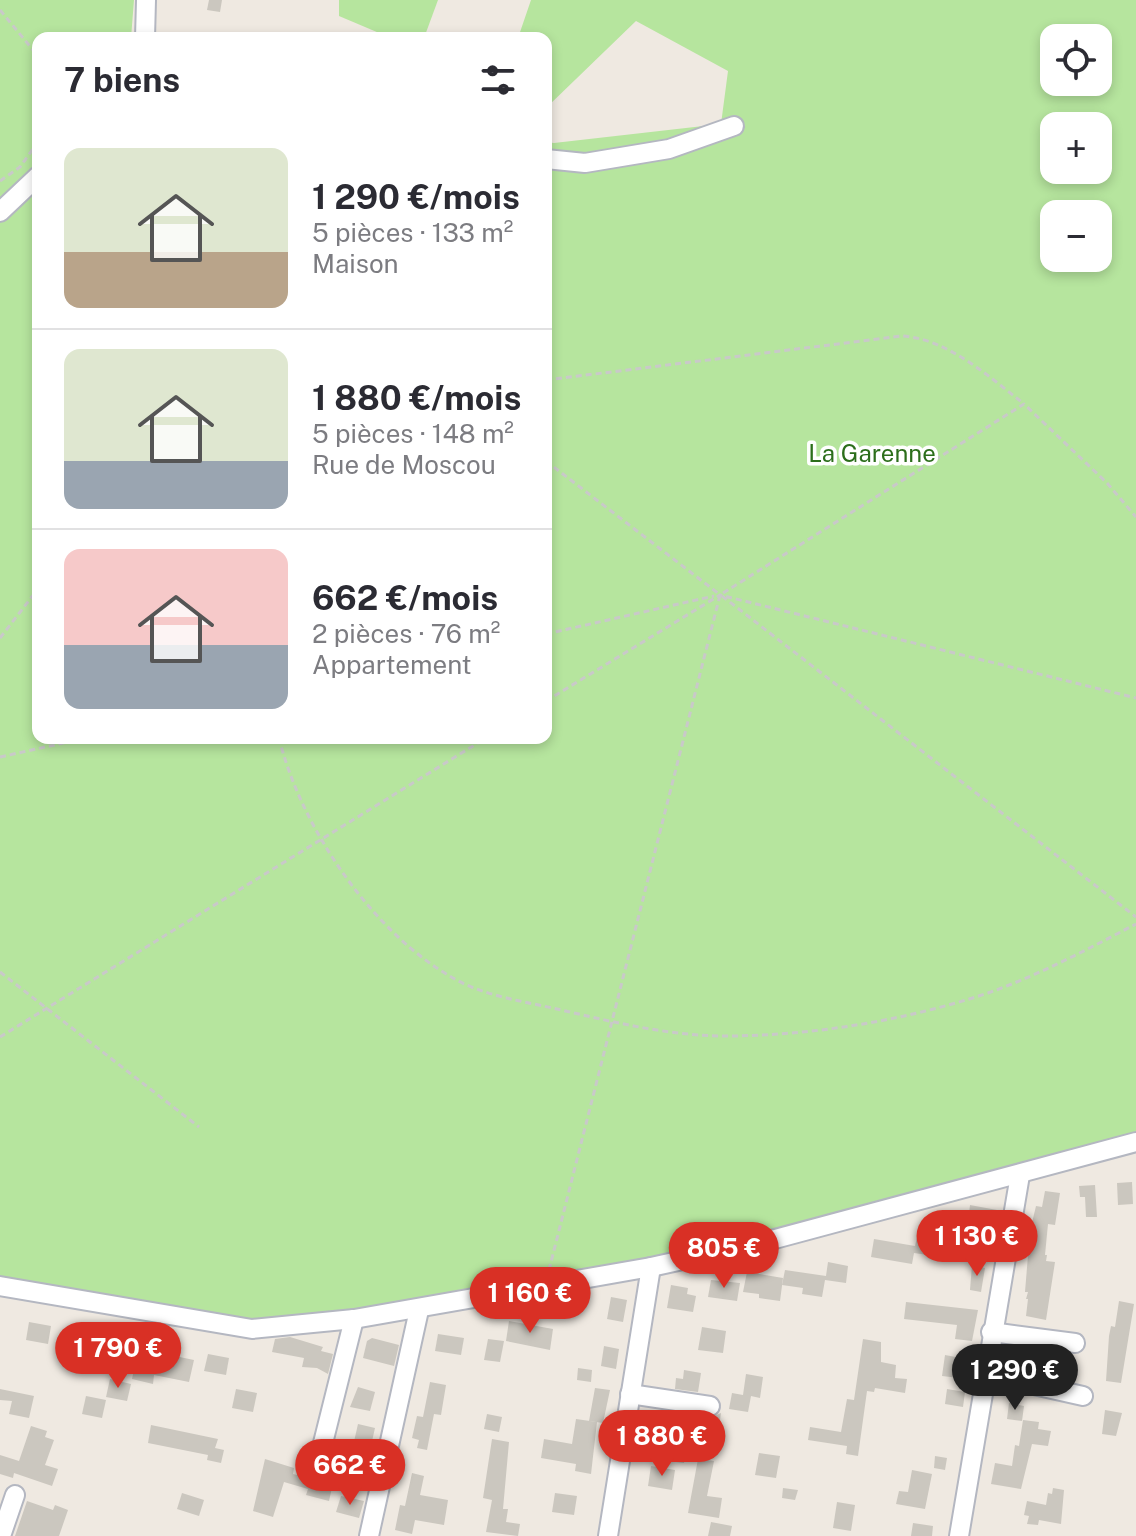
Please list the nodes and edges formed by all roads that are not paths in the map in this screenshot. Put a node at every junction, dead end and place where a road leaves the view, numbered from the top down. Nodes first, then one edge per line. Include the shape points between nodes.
1 (146, 0) edge
2 (145, 32) edge
3 (734, 126) dead end
4 (552, 160) edge
5 (32, 182) edge
6 (0, 212) edge
7 (1136, 1142) edge
8 (1020, 1175) junction
9 (651, 1267) junction
10 (0, 1286) edge
11 (419, 1310) junction
12 (354, 1319) junction
13 (991, 1332) junction
14 (1075, 1343) dead end
15 (985, 1374) junction
16 (630, 1394) junction
17 (1083, 1396) dead end
18 (710, 1406) dead end
19 (328, 1458) dead end
20 (15, 1495) dead end
21 (1, 1536) edge
22 (369, 1536) edge
23 (608, 1536) edge
24 (959, 1536) edge

1 - 2 street
3 - 4 street via 669,149 585,163
5 - 6 street
7 - 8 street
8 - 9 street
8 - 13 street
9 - 11 street
9 - 16 street
10 - 12 street via 252,1329
11 - 12 street
11 - 22 street
12 - 19 street via 323,1443
13 - 14 street
13 - 15 street
15 - 17 street
15 - 24 street
16 - 18 street
16 - 23 street
20 - 21 street

